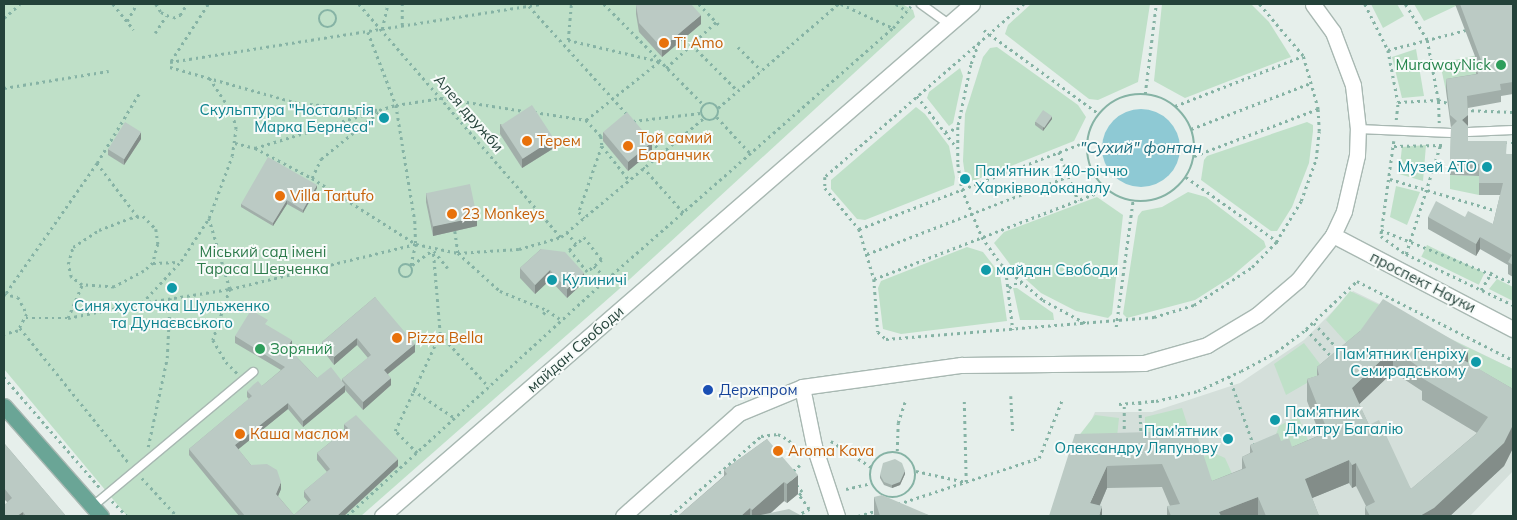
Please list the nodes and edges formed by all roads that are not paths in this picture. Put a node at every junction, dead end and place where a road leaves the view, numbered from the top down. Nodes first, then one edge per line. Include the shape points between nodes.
1 (921, 4) edge
2 (972, 4) edge
3 (1316, 5) edge
4 (949, 24) junction
5 (1358, 129) junction
6 (1513, 130) edge
7 (1468, 132) edge
8 (1451, 133) edge
9 (1333, 235) junction
10 (1513, 329) edge
11 (252, 372) dead end
12 (802, 387) junction
13 (4, 406) edge
14 (97, 511) edge
15 (382, 516) edge
16 (623, 516) edge
17 (837, 516) edge

1 - 4 lane
2 - 4 main road, майдан Свободи
3 - 5 main road via 1344,58 1353,85
4 - 15 main road, майдан Свободи
5 - 8 lane
5 - 9 main road via 1351,184
6 - 7 lane
9 - 10 main road, проспект Науки
9 - 12 main road via 1298,280 1257,315 1207,345 1176,355 1144,363 923,368
11 - 14 lane via 106,496
12 - 16 main road via 739,413
12 - 17 main road via 814,446
13 - 14 main road

